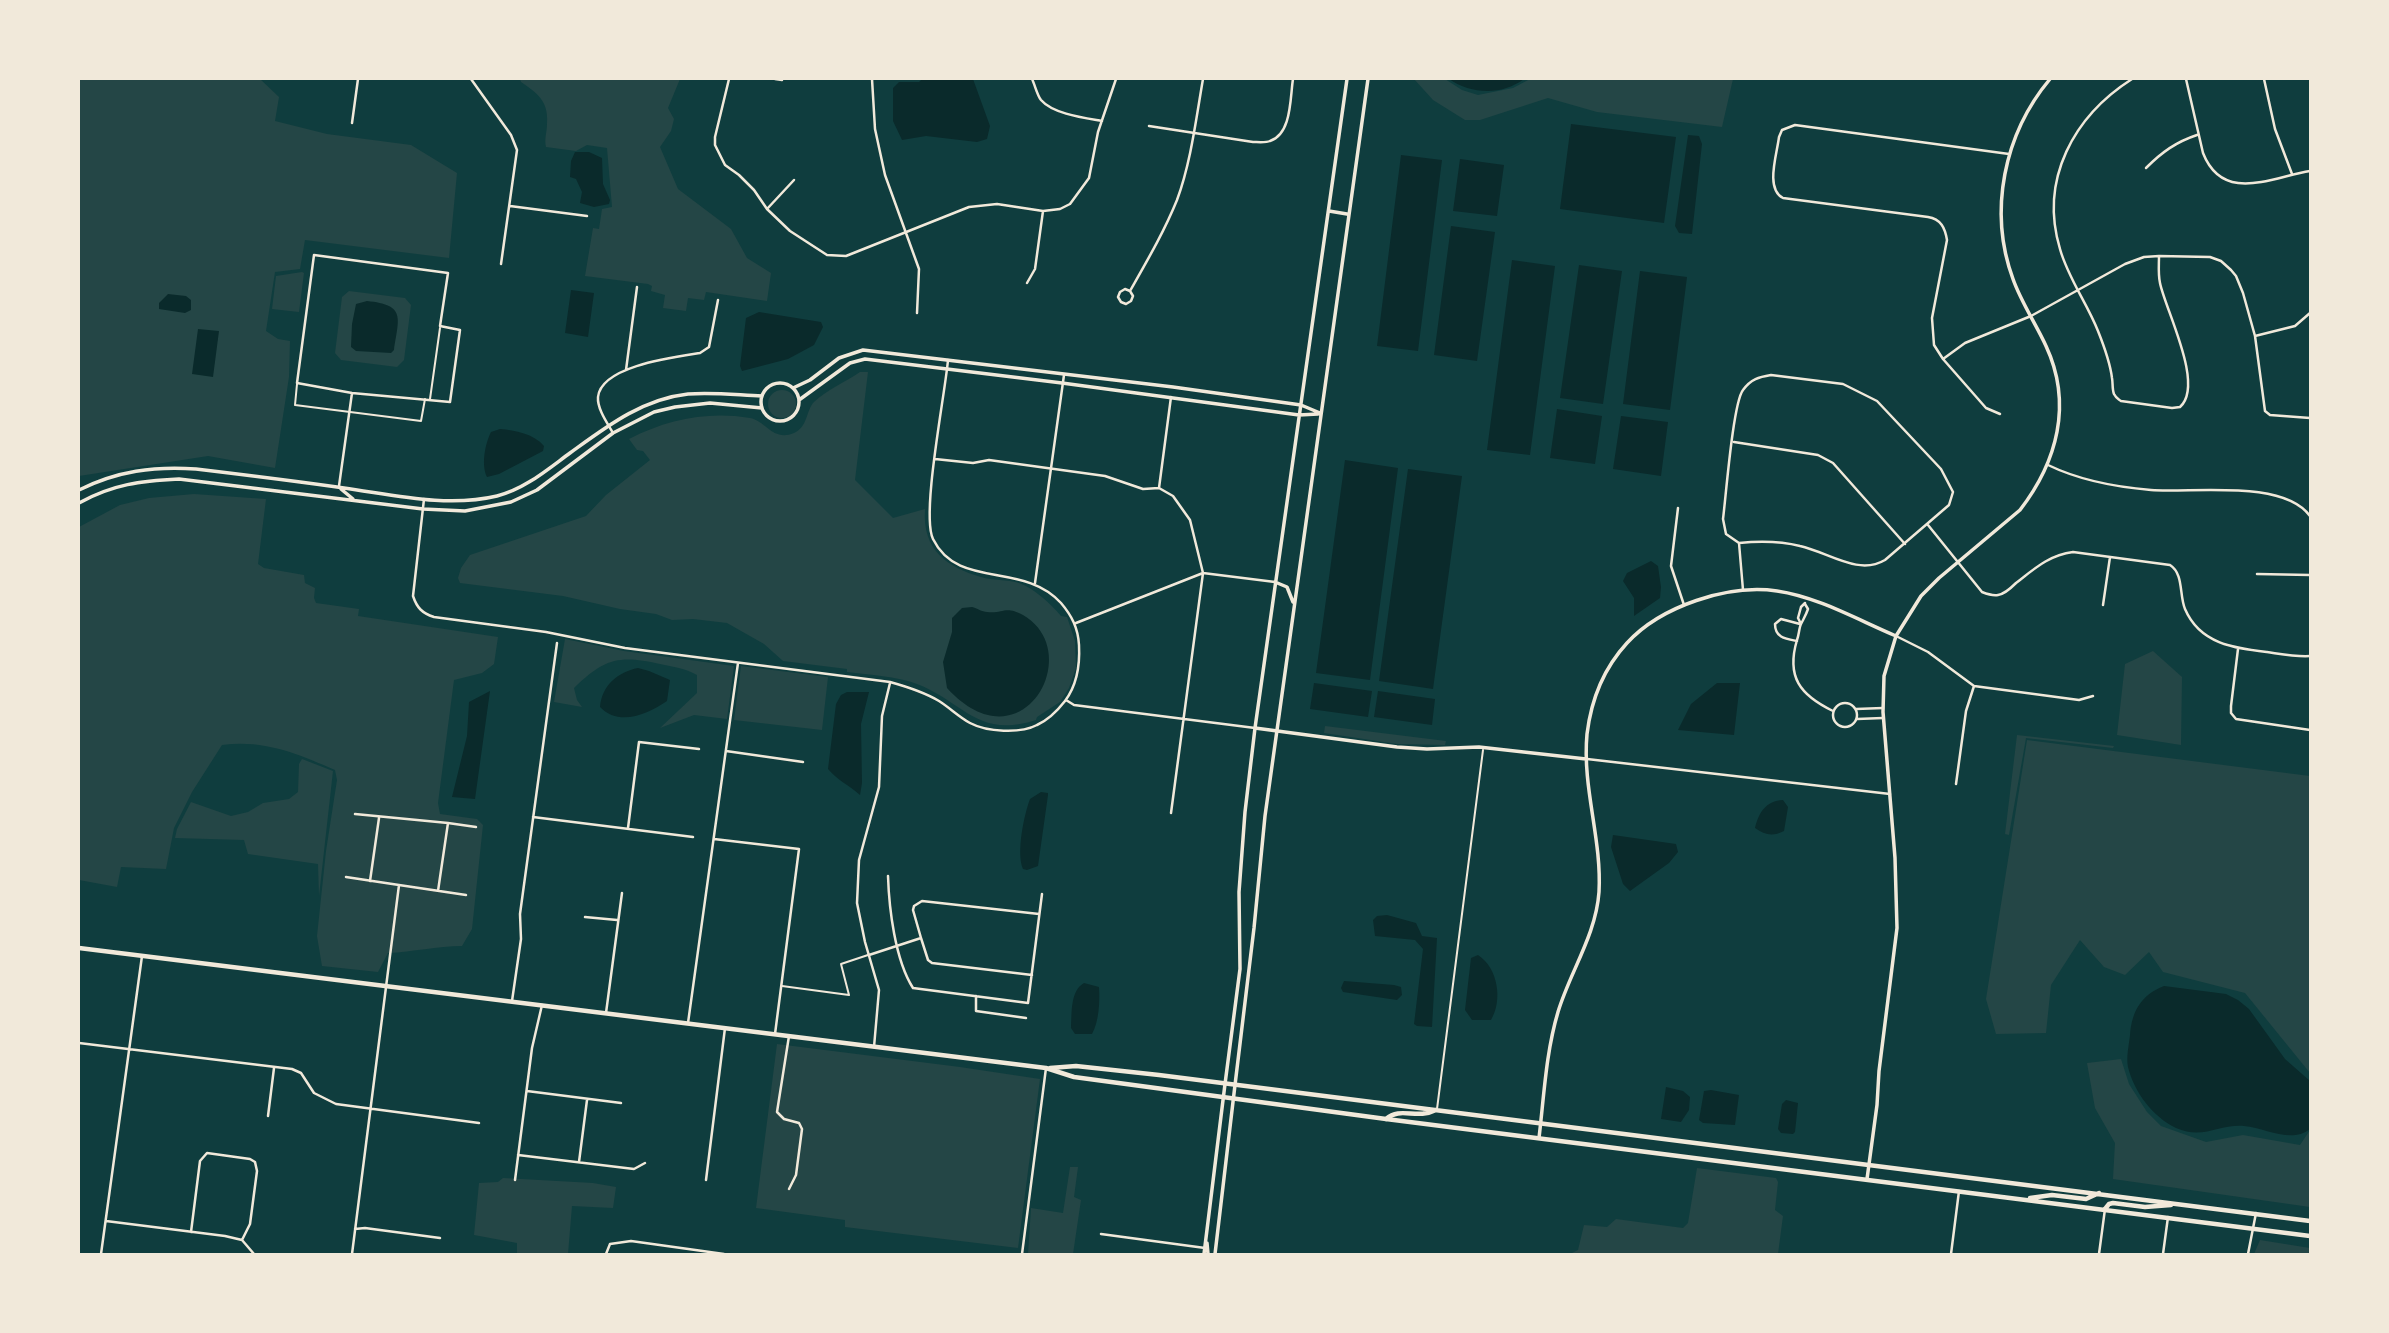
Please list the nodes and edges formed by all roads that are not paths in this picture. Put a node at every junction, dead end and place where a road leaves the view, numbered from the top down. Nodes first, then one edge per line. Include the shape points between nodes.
1 (358, 79) edge
2 (471, 79) edge
3 (729, 79) edge
4 (775, 79) edge
5 (872, 79) edge
6 (1032, 79) edge
7 (1116, 79) edge
8 (1203, 79) edge
9 (1293, 79) edge
10 (1347, 79) edge
11 (1368, 79) edge
12 (2050, 79) edge
13 (2132, 79) edge
14 (2186, 79) edge
15 (2264, 79) edge
16 (782, 80) edge
17 (1102, 121) junction
18 (352, 123) dead end
19 (1149, 126) dead end
20 (1194, 134) junction
21 (2197, 135) junction
22 (2009, 153) junction
23 (2146, 168) dead end
24 (2310, 171) edge
25 (2292, 174) junction
26 (794, 180) dead end
27 (510, 206) junction
28 (767, 209) junction
29 (1043, 211) junction
30 (1329, 211) junction
31 (1348, 214) junction
32 (587, 216) dead end
33 (905, 232) junction
34 (2159, 256) junction
35 (501, 264) dead end
36 (1027, 283) dead end
37 (637, 287) dead end
38 (2079, 289) junction
39 (1130, 291) junction
40 (718, 300) dead end
41 (917, 313) dead end
42 (2310, 313) edge
43 (2031, 316) junction
44 (440, 326) junction
45 (2255, 336) junction
46 (1943, 359) junction
47 (948, 360) junction
48 (947, 368) junction
49 (626, 370) junction
50 (1064, 375) junction
51 (297, 383) junction
52 (1062, 383) junction
53 (1173, 387) junction
54 (793, 388) junction
55 (352, 393) junction
56 (762, 396) junction
57 (1171, 397) junction
58 (425, 399) junction
59 (430, 400) junction
60 (799, 400) junction
61 (1301, 405) junction
62 (762, 408) junction
63 (350, 411) junction
64 (1320, 413) junction
65 (2000, 414) dead end
66 (1299, 415) junction
67 (2310, 418) edge
68 (609, 425) junction
69 (613, 433) junction
70 (1733, 442) junction
71 (935, 459) junction
72 (2048, 465) junction
73 (1051, 469) junction
74 (339, 487) junction
75 (1158, 488) junction
76 (79, 490) edge
77 (424, 499) junction
78 (356, 500) junction
79 (79, 503) edge
80 (1678, 508) dead end
81 (423, 509) junction
82 (2310, 516) edge
83 (1927, 525) junction
84 (1739, 543) junction
85 (1905, 544) junction
86 (2110, 557) junction
87 (1957, 563) junction
88 (1203, 573) junction
89 (2257, 574) dead end
90 (2310, 575) edge
91 (1275, 582) junction
92 (1035, 583) junction
93 (1743, 590) junction
94 (1807, 598) junction
95 (1805, 604) junction
96 (1684, 605) junction
97 (2104, 605) dead end
98 (1294, 607) junction
99 (1076, 623) junction
100 (1801, 624) junction
101 (1896, 636) junction
102 (1797, 641) junction
103 (557, 643) dead end
104 (2238, 649) junction
105 (2310, 656) edge
106 (738, 663) junction
107 (890, 682) junction
108 (1974, 686) junction
109 (2093, 696) dead end
110 (1066, 700) junction
111 (1883, 708) junction
112 (1856, 709) junction
113 (1833, 711) junction
114 (1883, 718) junction
115 (1184, 719) junction
116 (1857, 719) junction
117 (1255, 728) junction
118 (1277, 730) junction
119 (2310, 730) edge
120 (1483, 747) junction
121 (699, 750) dead end
122 (726, 751) junction
123 (1586, 759) junction
124 (803, 762) dead end
125 (1956, 784) dead end
126 (1889, 794) junction
127 (1171, 813) dead end
128 (355, 814) dead end
129 (379, 817) junction
130 (533, 817) junction
131 (448, 824) junction
132 (476, 827) dead end
133 (628, 828) junction
134 (693, 837) dead end
135 (714, 839) junction
136 (888, 876) dead end
137 (346, 877) dead end
138 (370, 881) junction
139 (399, 885) junction
140 (439, 891) junction
141 (622, 893) dead end
142 (1042, 894) dead end
143 (466, 895) dead end
144 (1039, 914) junction
145 (586, 917) dead end
146 (618, 920) junction
147 (920, 938) junction
148 (897, 945) junction
149 (79, 948) edge
150 (869, 954) junction
151 (142, 956) junction
152 (1032, 975) junction
153 (386, 986) junction
154 (782, 986) junction
155 (976, 996) junction
156 (512, 1001) junction
157 (542, 1005) junction
158 (606, 1013) junction
159 (1026, 1018) dead end
160 (688, 1023) junction
161 (725, 1028) junction
162 (775, 1034) junction
163 (789, 1036) junction
164 (79, 1042) edge
165 (874, 1047) junction
166 (129, 1049) junction
167 (274, 1066) junction
168 (1046, 1068) junction
169 (1225, 1084) junction
170 (1235, 1085) junction
171 (527, 1091) junction
172 (1224, 1096) junction
173 (587, 1098) junction
174 (1234, 1098) junction
175 (621, 1103) dead end
176 (370, 1110) junction
177 (1437, 1110) junction
178 (268, 1116) dead end
179 (1385, 1119) junction
180 (1541, 1122) junction
181 (479, 1123) dead end
182 (1539, 1138) junction
183 (518, 1155) junction
184 (579, 1162) junction
185 (645, 1163) dead end
186 (1869, 1164) junction
187 (1867, 1179) junction
188 (515, 1180) dead end
189 (706, 1180) dead end
190 (789, 1189) dead end
191 (1959, 1191) junction
192 (2099, 1193) junction
193 (2023, 1199) junction
194 (2182, 1204) junction
195 (2105, 1209) junction
196 (2256, 1213) junction
197 (2168, 1217) junction
198 (106, 1221) junction
199 (2310, 1221) edge
200 (2253, 1228) junction
201 (355, 1229) junction
202 (191, 1232) junction
203 (1101, 1234) dead end
204 (2310, 1236) edge
205 (440, 1238) dead end
206 (242, 1240) junction
207 (1206, 1241) junction
208 (1205, 1248) junction
209 (101, 1254) edge
210 (254, 1254) edge
211 (352, 1254) edge
212 (606, 1254) edge
213 (724, 1254) edge
214 (1022, 1254) edge
215 (1206, 1254) edge
216 (1214, 1254) edge
217 (1951, 1254) edge
218 (2099, 1254) edge
219 (2163, 1254) edge
220 (2248, 1254) edge

1 - 18 street
2 - 27 street via 515,143
3 - 28 street via 715,145 726,165
4 - 16 street
5 - 33 street via 879,152
6 - 17 street via 1046,104 1069,115
7 - 17 street
8 - 20 street
9 - 20 street via 1285,125 1270,142
10 - 30 street
11 - 31 street
12 - 22 street via 2027,110
13 - 38 street via 2089,113 2064,156 2058,179 2054,205 2059,247
14 - 21 street
15 - 25 street via 2275,129
17 - 29 street via 1093,165 1082,189 1070,204
19 - 20 street
20 - 39 street via 1178,197
21 - 23 street via 2165,149
21 - 25 street via 2207,163 2226,180 2262,184
22 - 43 street via 2001,200 2003,242 2013,281
22 - 46 street via 1795,125 1779,136 1773,185 1778,196 1928,216 1946,230 1931,330
24 - 25 street
26 - 28 street
27 - 32 street
27 - 35 street
28 - 33 street via 827,255 846,257
29 - 33 street via 982,205
29 - 36 street via 1035,269
30 - 31 street
30 - 61 street
31 - 64 street
33 - 41 street via 919,269
34 - 38 street via 2125,264
34 - 38 street via 2160,286 2185,361 2188,394 2180,407 2116,398 2099,333
34 - 45 street via 2210,257 2231,270 2244,293
37 - 49 street
38 - 43 street
39 - 39 street via 1120,292 1121,302 1131,301
40 - 49 street via 709,347
42 - 45 street via 2295,326
43 - 46 street via 1965,343
43 - 72 street via 2048,348 2060,399 2059,431
44 - 51 street via 448,273 314,255
44 - 59 lane
44 - 59 street via 460,330 453,388 450,402
45 - 67 street via 2265,411
46 - 65 street via 1986,408
47 - 48 street
47 - 50 street
47 - 54 street via 863,350 839,358
48 - 52 street
48 - 60 street via 865,359 850,363
48 - 71 street
49 - 68 street via 610,377 598,395
50 - 52 street
50 - 53 street
51 - 55 street
51 - 63 lane via 295,405
52 - 57 street
52 - 73 street
53 - 57 street
53 - 61 street
54 - 56 street via 778,383
54 - 60 street
55 - 58 street
55 - 63 street
56 - 62 street
56 - 68 street via 685,394 656,401
57 - 66 street
57 - 75 street
58 - 59 street
58 - 63 lane via 421,421
60 - 62 street via 798,410 786,421 770,419
61 - 64 street
61 - 66 street
62 - 69 street via 710,402 675,407 654,412
63 - 74 street
64 - 66 street
64 - 98 street
66 - 91 street
68 - 69 street
68 - 77 street via 509,492 472,500
69 - 81 street via 561,475 511,502 465,510
70 - 83 street via 1742,391 1754,379 1771,375 1843,384 1877,401 1950,484 1949,505
70 - 84 street via 1723,519 1726,534
70 - 85 street via 1818,455 1833,463
71 - 73 street via 989,460
71 - 92 street via 928,513 942,554 960,567
72 - 82 street via 2074,478 2135,488 2284,497
72 - 87 street via 2020,510
73 - 75 street via 1116,478 1143,489
73 - 92 street
74 - 76 street via 162,467 102,479
74 - 77 street
74 - 78 street
75 - 88 street via 1173,496 1190,520
77 - 81 street
78 - 79 street via 179,479 105,489
78 - 81 street
80 - 96 street via 1671,566
81 - 106 street via 413,587 417,607 424,614
83 - 85 street
83 - 87 street
84 - 85 street via 1799,546 1860,567 1874,566
84 - 93 street
86 - 87 street via 2061,554 1999,595 1982,592
86 - 97 street
86 - 104 street via 2175,568 2180,594 2194,624 2215,642
87 - 101 street via 1921,596
88 - 91 street
88 - 99 street
88 - 115 street
89 - 90 street
91 - 98 street via 1287,587
91 - 117 street
92 - 99 street via 1055,596
93 - 94 street
93 - 96 street
94 - 95 street
94 - 101 street
95 - 100 street via 1808,609
95 - 100 street via 1798,618
96 - 123 street via 1628,642 1610,666 1592,705
98 - 118 street
99 - 110 street via 1080,660
100 - 102 street
100 - 102 street via 1781,619 1775,624 1779,636
101 - 108 street via 1928,652
101 - 111 street via 1884,676
102 - 113 street via 1793,664 1801,689
103 - 130 street
104 - 105 street
104 - 119 street via 2231,706 2236,719
106 - 107 street
106 - 122 street
107 - 110 street via 917,690 971,724 992,730 1036,726
107 - 150 street via 882,716 879,787 859,860 858,903
108 - 109 street via 2079,700
108 - 125 street
110 - 115 street via 1074,705
111 - 112 street
111 - 114 street
112 - 113 street via 1844,702
112 - 116 street
113 - 116 street via 1841,727
114 - 116 street
114 - 126 street
115 - 117 street
115 - 127 street
117 - 118 street
117 - 169 street via 1239,892 1240,969
118 - 120 street via 1407,748
118 - 170 street
120 - 123 street
120 - 177 lane
121 - 133 street via 639,742
122 - 124 street
122 - 135 street
123 - 126 street
123 - 180 street via 1599,893 1591,930 1553,1032
126 - 186 street via 1897,928
128 - 129 street
129 - 131 street
129 - 138 street
130 - 133 street
130 - 156 street
131 - 132 street
131 - 140 street
133 - 134 street
135 - 154 street via 799,849
135 - 160 street
136 - 148 street
137 - 138 street
138 - 139 street
139 - 140 street
139 - 153 street
140 - 143 street
141 - 146 street
142 - 144 street
144 - 147 street via 922,901 913,910
144 - 152 street
145 - 146 street
146 - 158 street
147 - 148 street
147 - 152 street via 932,963
148 - 150 street
148 - 155 street via 913,988
149 - 151 main road
150 - 154 lane via 841,964 849,995
150 - 165 street via 880,990
151 - 153 main road
151 - 166 street
152 - 155 street via 1028,1003
153 - 156 main road
153 - 176 street
154 - 162 street
155 - 159 street via 976,1011
156 - 157 main road
157 - 158 main road
157 - 171 street
158 - 160 main road
160 - 161 main road
161 - 162 main road
161 - 189 street
162 - 163 main road
163 - 165 main road
163 - 190 street via 777,1112 802,1129 796,1175
164 - 166 street
165 - 168 main road
166 - 167 street
166 - 198 street
167 - 176 street via 301,1073 314,1093 326,1101
167 - 178 street
168 - 169 main road via 1076,1066
168 - 172 main road via 1074,1077
168 - 214 street
169 - 170 main road
169 - 172 street
170 - 174 street
170 - 177 main road
171 - 173 street
171 - 183 street
172 - 174 main road
172 - 207 street
173 - 175 street
173 - 184 street
174 - 179 main road
174 - 216 street
176 - 181 street
176 - 201 street
177 - 179 main road via 1426,1115 1397,1112
177 - 180 main road
179 - 182 main road
180 - 182 street
180 - 186 main road
182 - 187 main road
183 - 184 street
183 - 188 street
184 - 185 street via 634,1169
186 - 187 street
186 - 192 main road
187 - 191 main road
191 - 193 main road
191 - 217 street
192 - 193 main road via 2090,1198 2052,1195
192 - 194 main road
193 - 195 main road
194 - 195 main road via 2145,1207 2113,1203
194 - 196 main road
195 - 197 main road
195 - 218 street
196 - 199 main road
196 - 200 street
197 - 200 main road
197 - 219 street
198 - 202 street
198 - 209 street
200 - 204 main road
200 - 220 street
201 - 205 street
201 - 211 street
202 - 206 street
202 - 206 street via 203,1156 250,1159 257,1171 250,1224
203 - 208 street
206 - 210 street
207 - 208 street
207 - 215 street
208 - 215 street
212 - 213 street via 610,1244 631,1241

